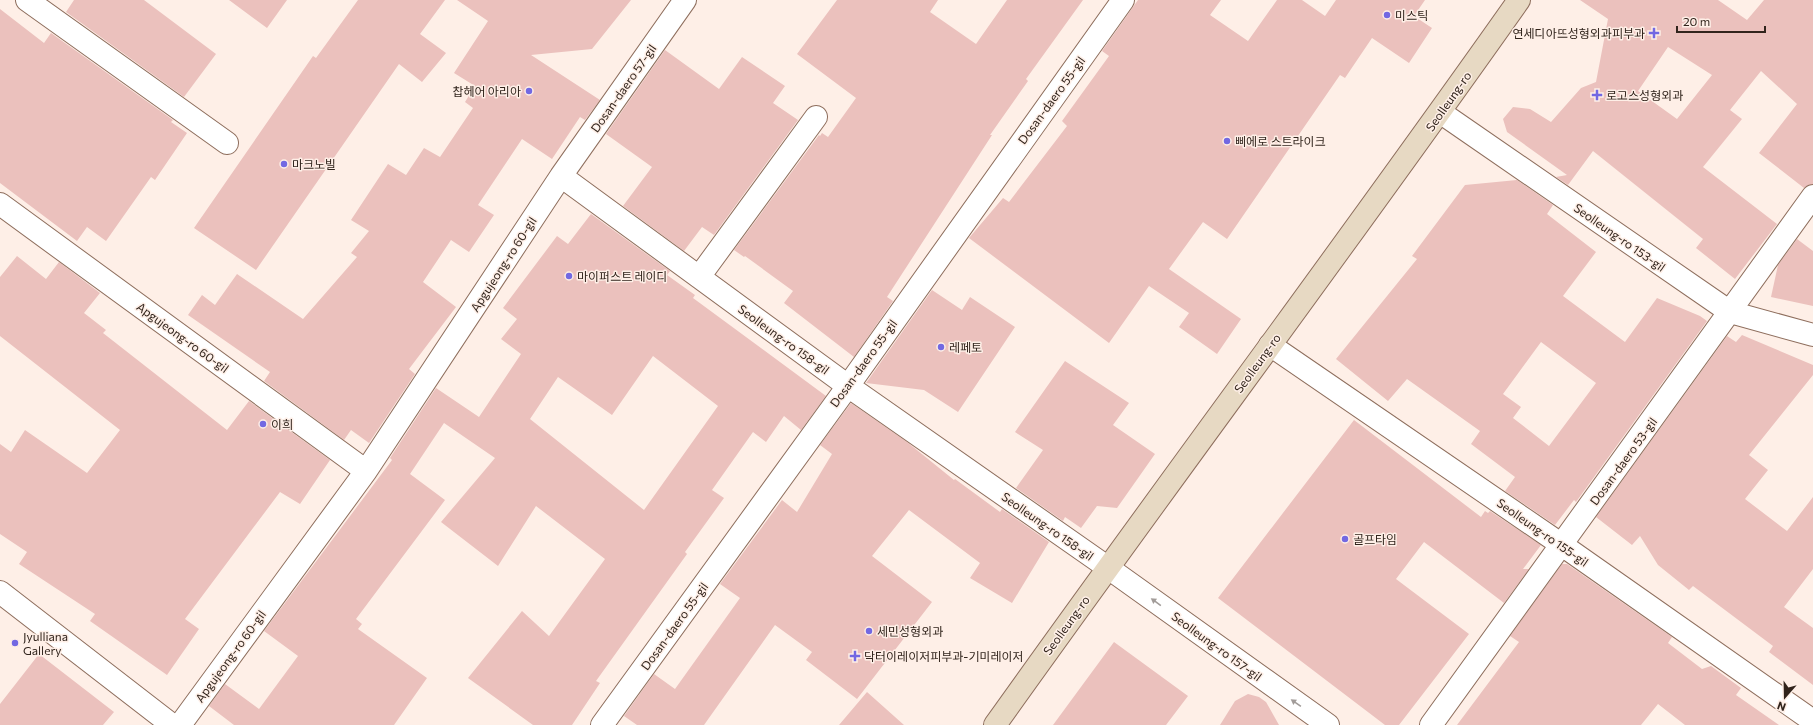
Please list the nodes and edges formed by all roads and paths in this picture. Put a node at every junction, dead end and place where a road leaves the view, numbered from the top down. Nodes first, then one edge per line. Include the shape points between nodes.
1 (27, 0) edge
2 (685, 0) edge
3 (1123, 0) edge
4 (1519, 0) edge
5 (1440, 112) junction
6 (816, 117) dead end
7 (227, 143) dead end
8 (561, 176) junction
9 (1813, 196) edge
10 (0, 204) edge
11 (699, 277) junction
12 (1730, 312) junction
13 (1813, 335) edge
14 (1270, 345) junction
15 (848, 386) junction
16 (366, 471) junction
17 (1562, 545) junction
18 (1108, 567) junction
19 (0, 592) edge
20 (1813, 722) edge
21 (172, 725) edge
22 (180, 725) edge
23 (602, 725) edge
24 (994, 725) edge
25 (1328, 725) edge
26 (1430, 725) edge

1 - 7 street
2 - 8 street, Dosan-daero 57-gil
3 - 15 street, Dosan-daero 55-gil
4 - 5 main road, Seolleung-ro
5 - 12 street, Seolleung-ro 153-gil
5 - 14 main road, Seolleung-ro
6 - 11 street
8 - 11 street, Seolleung-ro 158-gil
8 - 16 street, Apgujeong-ro 60-gil
9 - 12 street, Dosan-daero 53-gil
10 - 16 street, Apgujeong-ro 60-gil
11 - 15 street, Seolleung-ro 158-gil
12 - 13 street, Seolleung-ro 153-gil
12 - 17 street, Dosan-daero 53-gil
14 - 17 street, Seolleung-ro 155-gil
14 - 18 main road, Seolleung-ro
15 - 18 street, Seolleung-ro 158-gil
15 - 23 street, Dosan-daero 55-gil
16 - 22 street, Apgujeong-ro 60-gil
17 - 20 street, Seolleung-ro 155-gil
17 - 26 street, Dosan-daero 53-gil
18 - 24 main road, Seolleung-ro
25 -> 18 street, Seolleung-ro 157-gil
19 - 21 street

